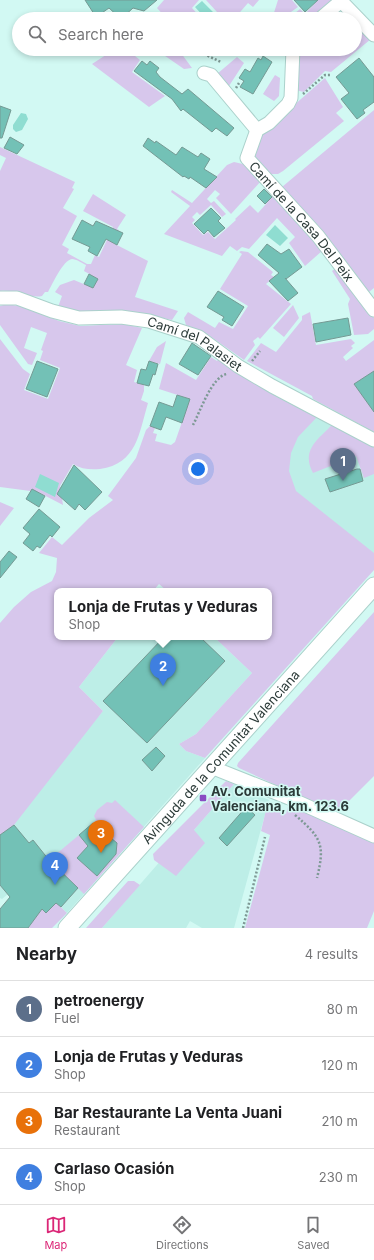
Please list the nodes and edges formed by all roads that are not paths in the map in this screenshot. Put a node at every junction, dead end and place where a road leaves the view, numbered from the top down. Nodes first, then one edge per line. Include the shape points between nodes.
1 (341, 0) edge
2 (328, 12) edge
3 (352, 12) edge
4 (362, 22) edge
5 (374, 35) edge
6 (293, 56) edge
7 (204, 73) dead end
8 (257, 130) junction
9 (0, 298) edge
10 (374, 310) edge
11 (374, 440) edge
12 (374, 586) edge
13 (211, 767) junction
14 (374, 836) edge
15 (67, 928) edge

1 - 2 lane
1 - 3 lane
4 - 5 lane
6 - 8 lane via 291,98 269,123
7 - 8 lane via 211,75
8 - 10 lane, Camí de la Casa Del Peix via 247,158 318,236
9 - 11 lane, Camí del Palasiet via 18,298 79,318 121,317 149,321 199,336 248,371
12 - 13 main road, Avinguda de la Comunitat Valenciana
13 - 14 lane
13 - 15 main road, Avinguda de la Comunitat Valenciana

